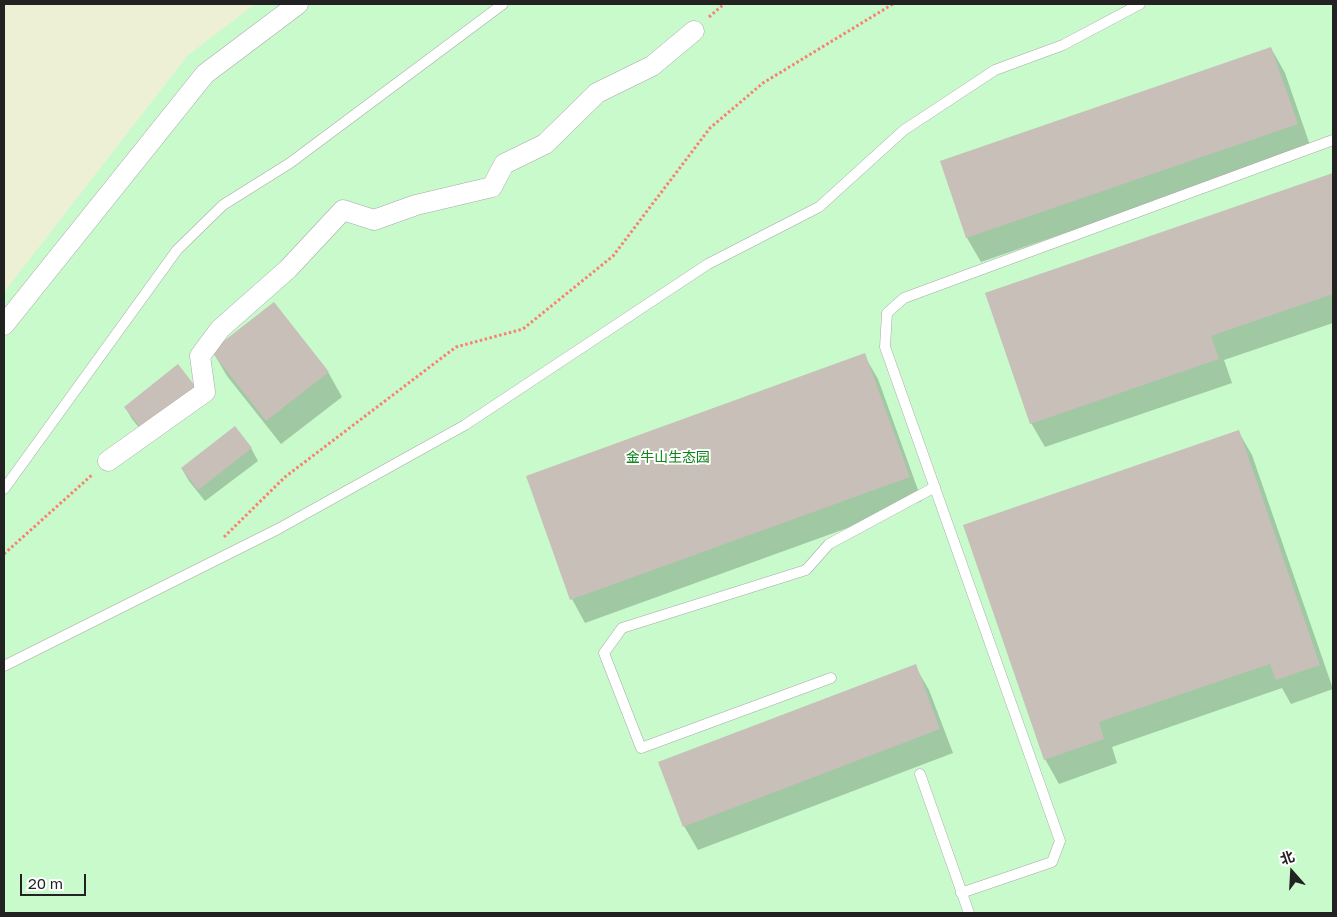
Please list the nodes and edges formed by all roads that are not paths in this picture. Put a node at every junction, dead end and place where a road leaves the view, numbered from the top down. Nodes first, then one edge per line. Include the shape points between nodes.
1 (298, 4) edge
2 (503, 4) edge
3 (1140, 4) edge
4 (694, 31) dead end
5 (1333, 140) edge
6 (4, 325) edge
7 (108, 461) road end
8 (934, 487) junction
9 (4, 488) edge
10 (4, 666) edge
11 (831, 678) dead end
12 (920, 774) dead end
13 (961, 893) junction
14 (969, 913) edge

1 - 6 street via 205,74
2 - 9 lane via 290,164 223,205 177,250
3 - 10 lane via 1064,46 995,70 904,130 819,207 708,264 465,425 278,529
4 - 7 street via 652,66 597,92 544,144 504,164 492,187 416,205 374,220 343,210 288,269 220,329 200,356 205,392
5 - 8 lane via 904,298 887,313 885,347
8 - 11 lane via 829,544 806,570 622,628 604,653 642,748
8 - 13 lane via 1060,841 1052,862
12 - 13 lane
13 - 14 lane

